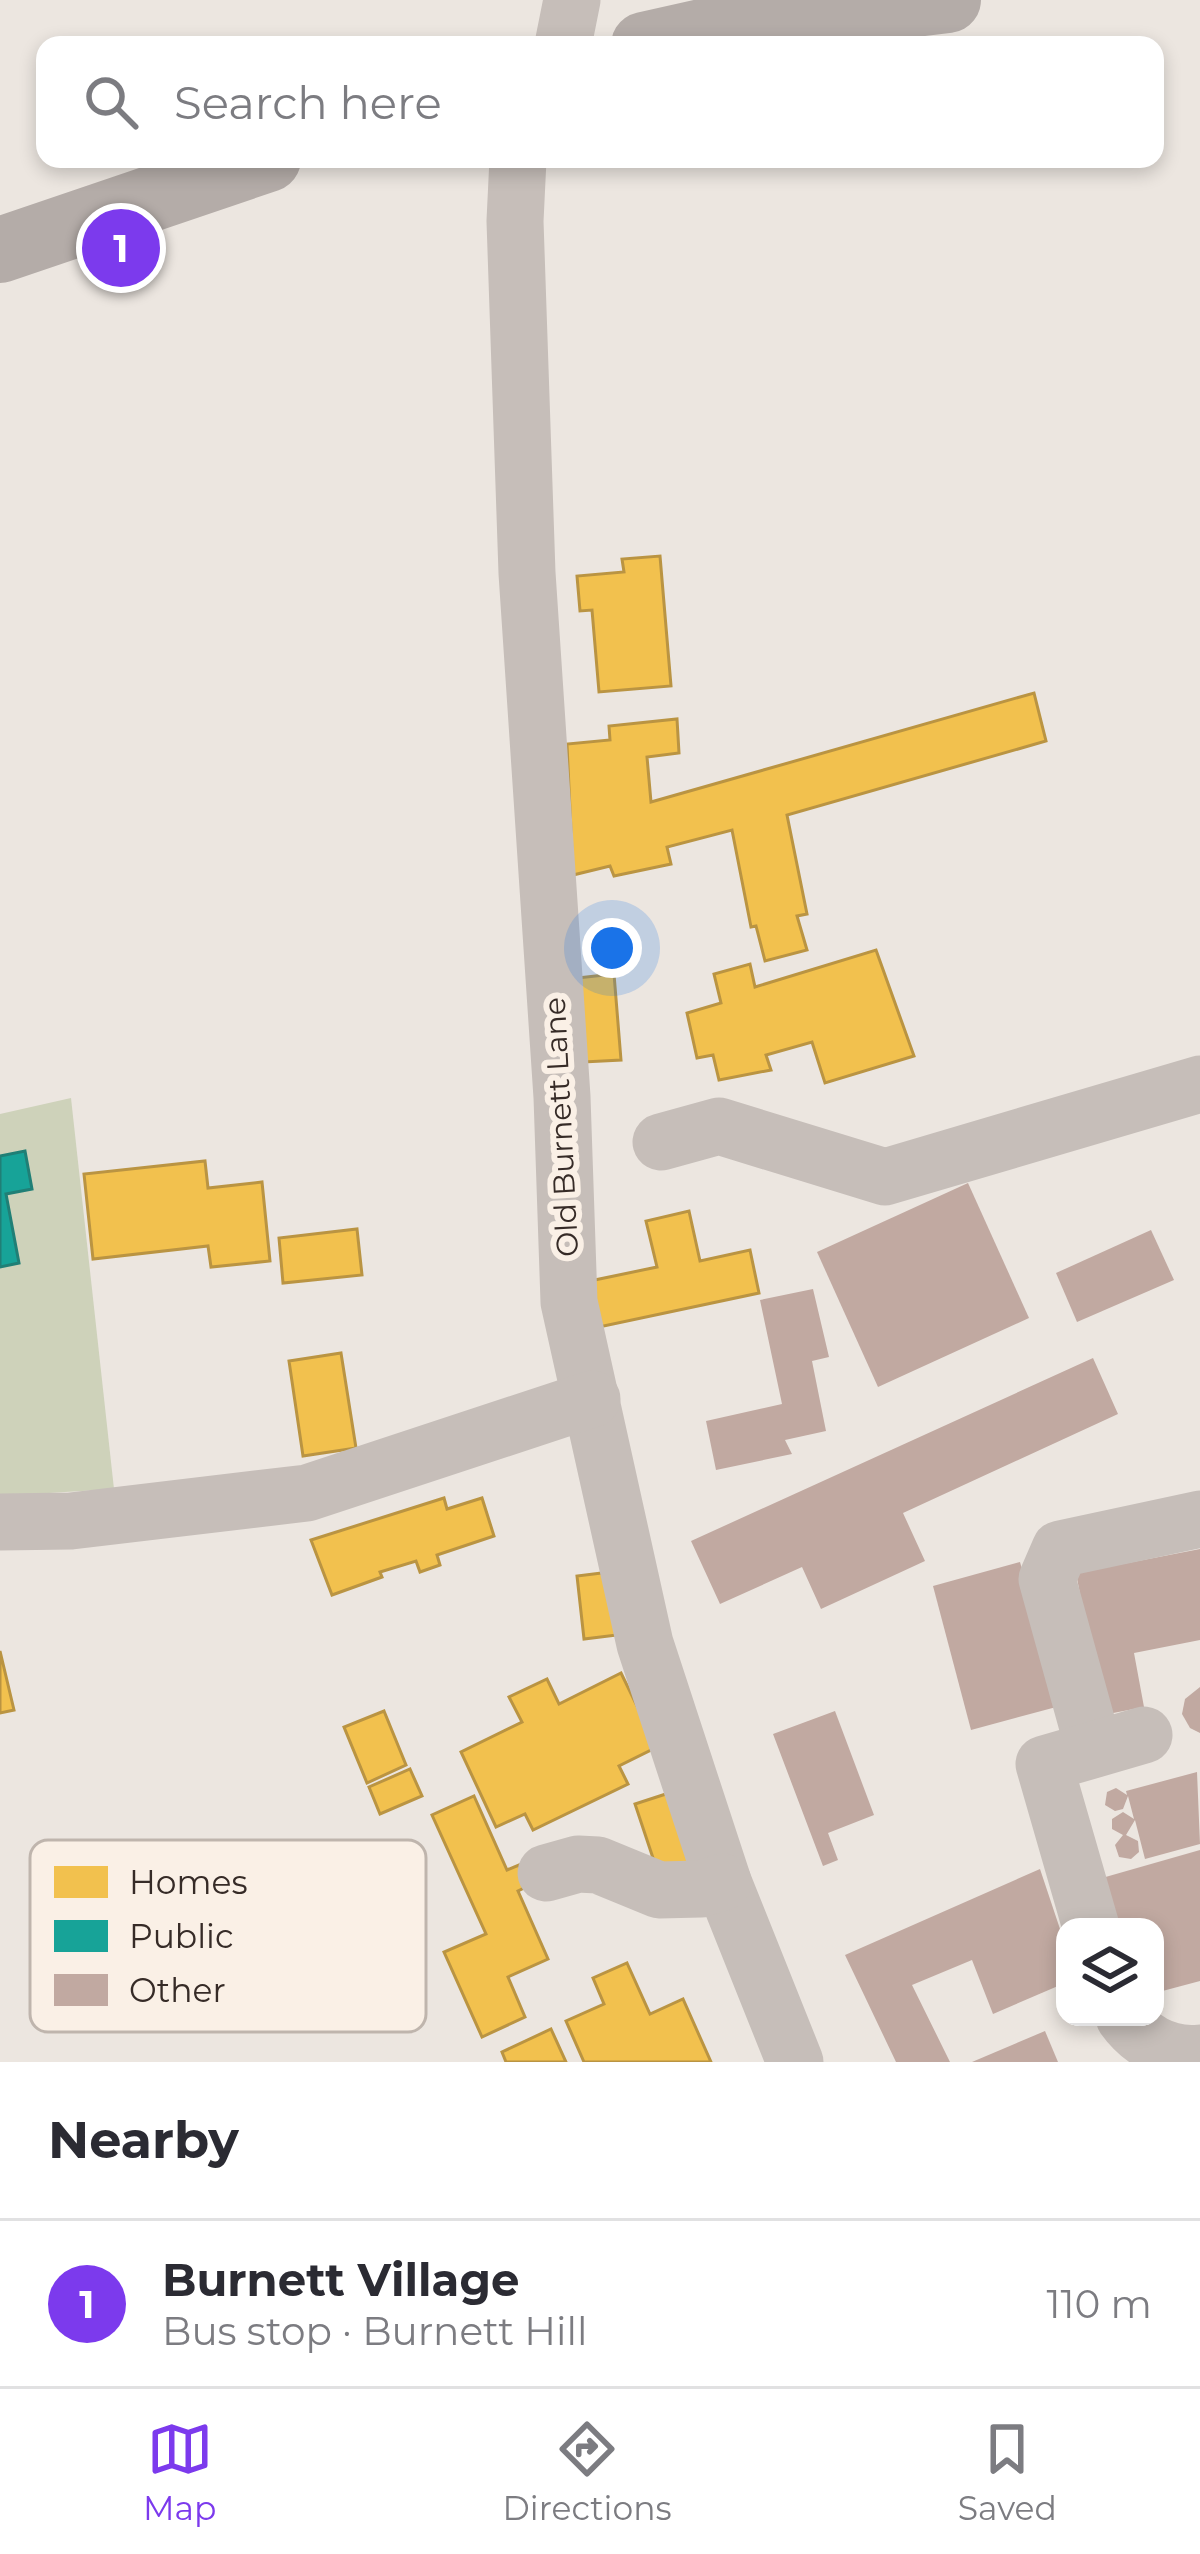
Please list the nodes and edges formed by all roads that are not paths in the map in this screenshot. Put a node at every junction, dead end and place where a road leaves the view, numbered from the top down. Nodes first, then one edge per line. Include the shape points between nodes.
1 (572, 0) edge
2 (948, 0) edge
3 (564, 36) edge
4 (684, 36) edge
5 (241, 168) edge
6 (518, 168) edge
7 (0, 250) edge
8 (1200, 1084) edge
9 (661, 1142) dead end
10 (592, 1399) junction
11 (1200, 1519) edge
12 (0, 1522) edge
13 (546, 1873) dead end
14 (722, 1882) junction
15 (1088, 1918) edge
16 (1134, 2026) edge
17 (1200, 2053) edge
18 (795, 2062) edge

1 - 3 street
2 - 4 main road
5 - 7 main road
6 - 10 street, Old Burnett Lane via 527,573 569,1302
8 - 9 street via 885,1178 719,1126
10 - 12 street via 307,1493
10 - 14 street, Old Burnett Lane via 645,1644
11 - 15 street via 1060,1549 1046,1579 1119,1742 1045,1764
13 - 14 street via 598,1864 659,1890
14 - 18 street, Old Burnett Lane
16 - 17 street via 1157,2047

